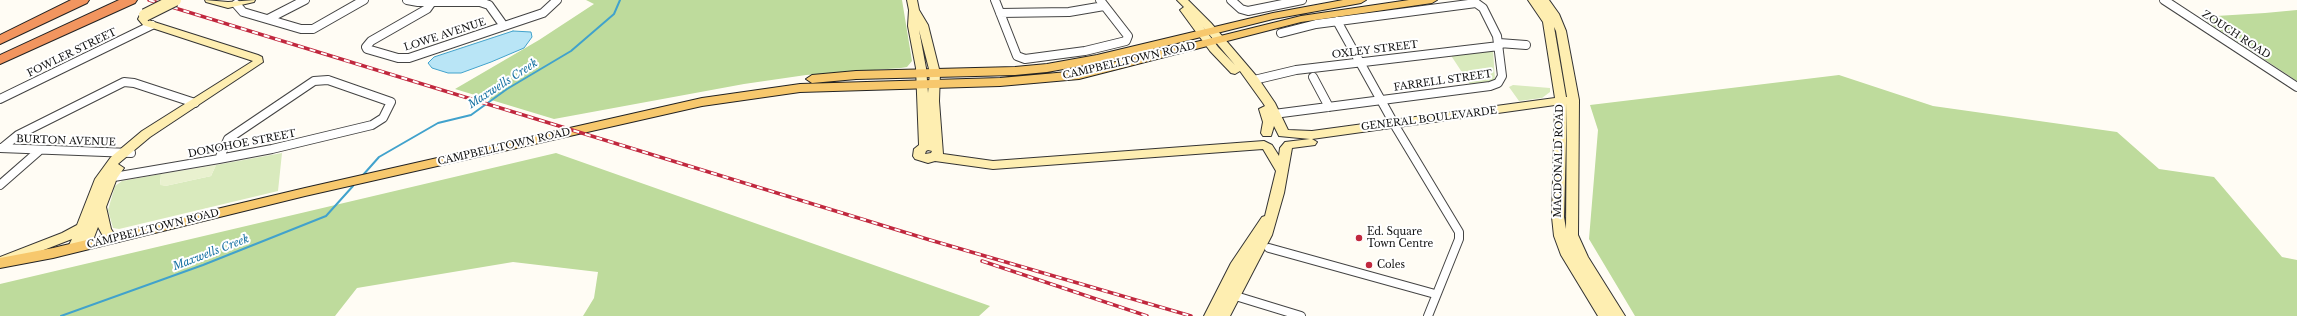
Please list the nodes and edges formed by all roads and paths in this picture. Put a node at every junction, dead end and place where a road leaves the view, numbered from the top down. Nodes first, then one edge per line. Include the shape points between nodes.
1 (130, 0) edge
2 (175, 0) edge
3 (210, 0) edge
4 (250, 0) edge
5 (306, 0) edge
6 (364, 0) edge
7 (407, 0) edge
8 (557, 0) edge
9 (995, 0) edge
10 (1178, 0) edge
11 (1182, 0) edge
12 (1231, 0) edge
13 (1302, 0) edge
14 (1361, 0) edge
15 (1432, 0) edge
16 (1533, 0) edge
17 (1544, 0) edge
18 (2164, 0) edge
19 (81, 1) edge
20 (432, 2) junction
21 (1102, 3) edge
22 (236, 4) junction
23 (913, 5) edge
24 (1000, 13) junction
25 (268, 19) junction
26 (1337, 21) junction
27 (152, 25) junction
28 (504, 26) junction
29 (16, 32) junction
30 (1281, 33) dead end
31 (0, 37) edge
32 (1211, 37) junction
33 (0, 40) edge
34 (1499, 45) junction
35 (1526, 46) dead end
36 (0, 60) edge
37 (1362, 63) junction
38 (1313, 77) dead end
39 (921, 79) junction
40 (935, 79) junction
41 (1254, 80) junction
42 (2297, 87) edge
43 (1259, 98) junction
44 (0, 99) edge
45 (1381, 100) junction
46 (194, 103) junction
47 (1567, 104) junction
48 (1329, 107) junction
49 (1274, 114) junction
50 (1396, 126) junction
51 (1286, 140) junction
52 (1265, 141) junction
53 (1, 148) edge
54 (40, 150) junction
55 (933, 150) junction
56 (127, 153) junction
57 (1074, 154) junction
58 (1118, 156) junction
59 (218, 159) junction
60 (1281, 169) junction
61 (106, 178) junction
62 (0, 185) edge
63 (305, 192) junction
64 (100, 208) junction
65 (1558, 225) junction
66 (1571, 227) junction
67 (109, 235) junction
68 (81, 241) junction
69 (1269, 248) dead end
70 (0, 263) edge
71 (1229, 294) junction
72 (1435, 294) junction
73 (1219, 312) edge
74 (1301, 316) edge
75 (1428, 316) edge
76 (1605, 316) edge
77 (1618, 316) edge

1 - 36 highway
2 - 27 street, bridge via 146,15 144,22
3 - 22 street via 228,5
4 - 22 street
5 - 25 street
6 - 25 street via 313,29 301,29
7 - 20 street
8 - 28 street, LOWE AVENUE via 544,12
9 - 24 street
10 - 32 street
11 - 32 street
12 - 13 street via 1241,10 1248,11
14 - 32 main road, CAMPBELLTOWN ROAD via 1273,16
15 - 32 main road, CAMPBELLTOWN ROAD via 1302,19
16 - 47 street, MACDONALD ROAD via 1548,22
17 - 47 street, MACDONALD ROAD via 1562,31
18 - 42 street, ZOUCH ROAD
19 - 29 highway
20 - 28 street via 480,2 488,5
20 - 28 street, LOWE AVENUE via 419,14 371,41 366,46 367,49 398,58 408,58
21 - 24 street via 1069,12
21 - 24 street via 1128,36 1126,41 1085,52 1031,59 1018,57
22 - 25 street via 243,12
23 - 39 street via 913,26 919,50
23 - 40 street via 923,24
26 - 30 street, FARRELL STREET
26 - 34 street, FARRELL STREET via 1476,3 1483,8
26 - 37 street
27 - 44 street, FOWLER STREET
27 - 46 street via 258,59 254,65
29 - 31 highway
29 - 33 highway
32 - 40 main road, CAMPBELLTOWN ROAD via 1047,68
32 - 41 street
32 - 43 street
34 - 35 street, OXLEY STREET
34 - 37 street, OXLEY STREET
34 - 45 street, FARRELL STREET via 1502,76 1498,83
37 - 41 street, OXLEY STREET via 1296,70
37 - 45 street
38 - 48 street
39 - 40 main road, CAMPBELLTOWN ROAD
39 - 55 street
39 - 63 main road, CAMPBELLTOWN ROAD via 808,80 772,85
40 - 55 street
41 - 43 street via 1250,84 1259,94
41 - 49 street
43 - 52 street via 1268,115 1269,127
45 - 48 street, FARRELL STREET
45 - 50 street
46 - 53 street via 124,82 18,135
46 - 56 street via 146,134
47 - 50 street, GENERAL BOULEVARDE
47 - 50 street via 1450,122
47 - 65 street, MACDONALD ROAD
47 - 66 street, MACDONALD ROAD
48 - 49 street, FARRELL STREET
49 - 51 street
50 - 51 street
50 - 72 street via 1459,232 1459,239 1445,277
51 - 52 street
51 - 52 street via 1278,150
51 - 60 street
52 - 57 street
52 - 58 street
52 - 60 street
53 - 54 street, BURTON AVENUE
54 - 56 street, BURTON AVENUE
54 - 62 street
55 - 57 street via 997,160
55 - 58 street via 993,165
56 - 61 street
57 - 58 street via 1077,157
59 - 59 street, DONOHOE STREET via 289,146 377,123 391,104 388,100 328,80 314,81 228,140
59 - 61 street, DONOHOE STREET
60 - 71 street via 1278,193 1266,235
61 - 64 street
61 - 68 street
63 - 67 main road, CAMPBELLTOWN ROAD
63 - 68 main road, CAMPBELLTOWN ROAD
64 - 67 street
64 - 68 street
65 - 66 street
65 - 76 street, MACDONALD ROAD via 1568,255
66 - 77 street, MACDONALD ROAD via 1578,249
67 - 68 main road, CAMPBELLTOWN ROAD
68 - 70 main road, CAMPBELLTOWN ROAD
68 - 70 street via 67,236
69 - 72 street
71 - 73 street
71 - 74 street
72 - 75 street

